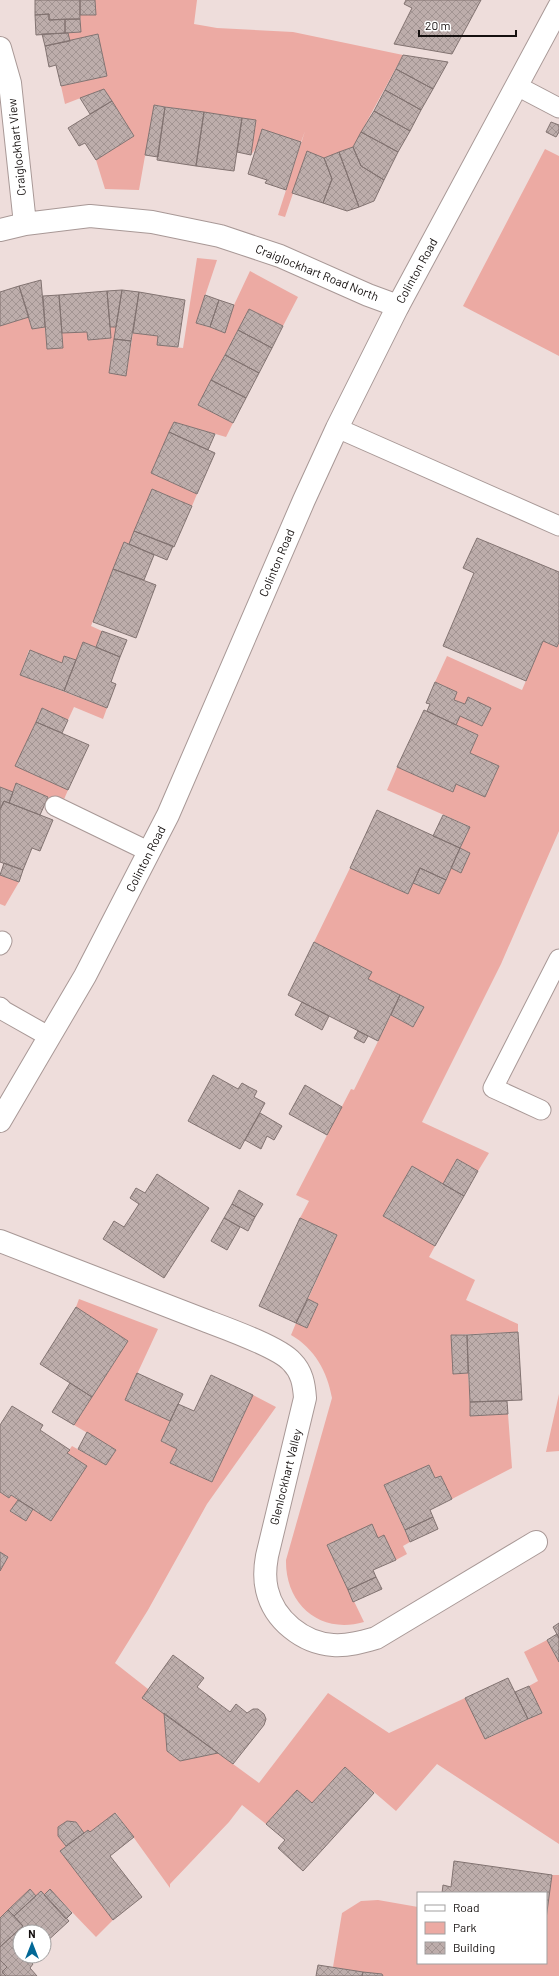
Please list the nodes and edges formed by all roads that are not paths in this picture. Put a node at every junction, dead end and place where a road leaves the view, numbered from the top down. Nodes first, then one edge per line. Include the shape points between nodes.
1 (559, 7) edge
2 (0, 48) edge
3 (517, 86) junction
4 (559, 108) edge
5 (25, 224) junction
6 (0, 230) edge
7 (398, 306) junction
8 (337, 428) junction
9 (559, 526) edge
10 (54, 806) dead end
11 (150, 852) junction
12 (559, 959) edge
13 (0, 1007) edge
14 (50, 1037) junction
15 (542, 1110) dead end
16 (0, 1121) edge
17 (0, 1241) edge
18 (536, 1542) dead end

1 - 3 street, Colinton Road
2 - 5 street, Craiglockhart View via 10,83
3 - 4 lane
3 - 7 street, Colinton Road
5 - 6 street, Craiglockhart Road North
5 - 7 street, Craiglockhart Road North via 90,216 152,222 220,236 280,256
7 - 8 street, Colinton Road
8 - 9 lane
8 - 11 street, Colinton Road
10 - 11 lane
11 - 14 street, Colinton Road
12 - 15 lane via 493,1088
13 - 14 lane
14 - 16 street, Colinton Road
17 - 18 street, Glenlockhart Valley via 234,1332 283,1354 292,1362 304,1384 305,1398 267,1556 265,1574 267,1590 277,1613 302,1636 333,1645 354,1644 376,1638

